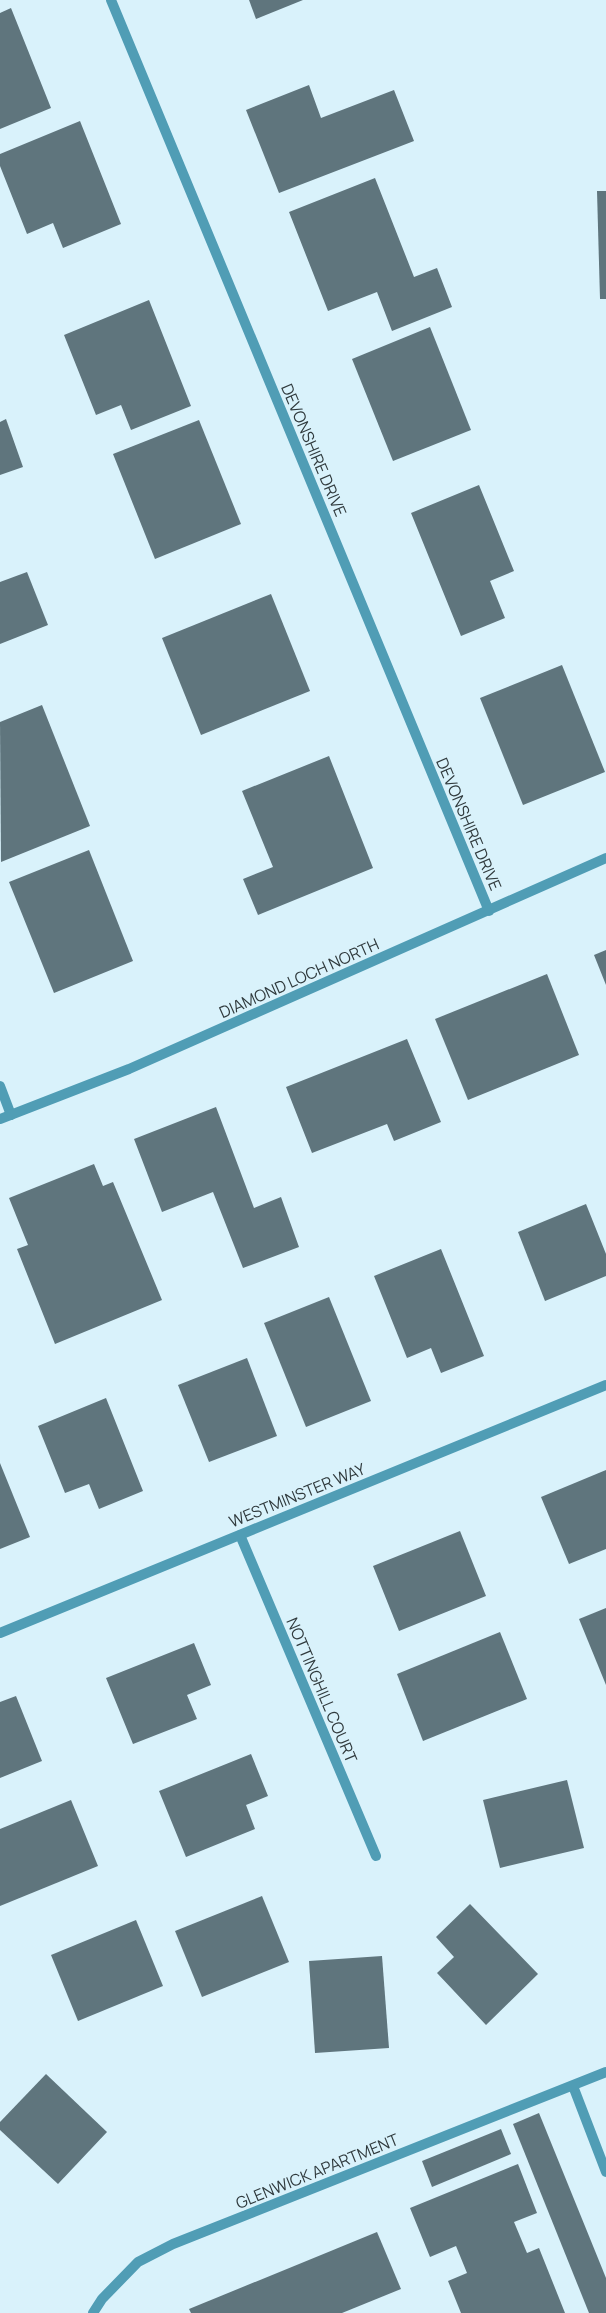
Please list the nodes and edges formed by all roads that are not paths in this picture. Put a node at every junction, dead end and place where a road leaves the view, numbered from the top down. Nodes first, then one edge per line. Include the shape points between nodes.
1 (111, 0) edge
2 (606, 858) edge
3 (489, 911) junction
4 (0, 1086) edge
5 (11, 1115) junction
6 (0, 1118) edge
7 (606, 1385) edge
8 (240, 1535) junction
9 (0, 1633) edge
10 (376, 1856) dead end
11 (606, 2072) edge
12 (572, 2086) junction
13 (606, 2172) edge
14 (92, 2313) edge

1 - 3 street, DEVONSHIRE DRIVE
2 - 3 street, DIAMOND LOCH NORTH
3 - 5 street, DIAMOND LOCH NORTH via 130,1069
4 - 5 street
5 - 6 street, DIAMOND LOCH NORTH
7 - 8 street, WESTMINSTER WAY
8 - 9 street, WESTMINSTER WAY
8 - 10 street, NOTTINGHILL COURT
11 - 12 street, GLENWICK APARTMENT
12 - 13 street
12 - 14 street, GLENWICK APARTMENT via 174,2244 138,2262

